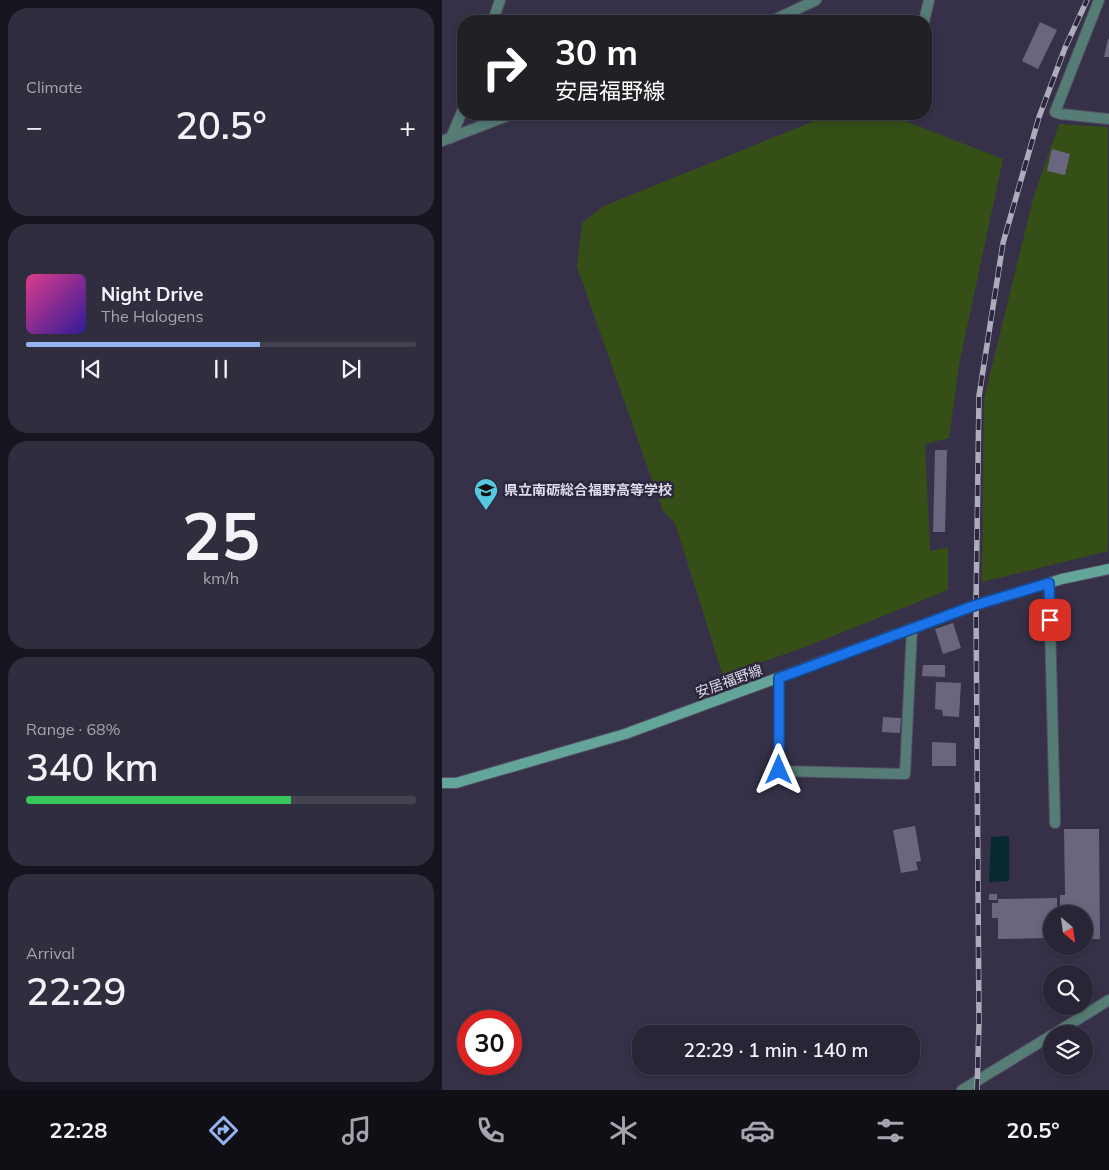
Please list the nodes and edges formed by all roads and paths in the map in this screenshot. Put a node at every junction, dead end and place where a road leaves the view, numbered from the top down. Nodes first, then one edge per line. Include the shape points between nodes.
1 (500, 0) edge
2 (816, 0) edge
3 (929, 0) edge
4 (1098, 0) edge
5 (495, 15) edge
6 (785, 15) edge
7 (925, 15) edge
8 (1108, 119) edge
9 (457, 120) edge
10 (497, 120) edge
11 (447, 140) edge
12 (1108, 569) edge
13 (1049, 583) junction
14 (912, 628) junction
15 (779, 678) junction
16 (442, 783) edge
17 (1055, 823) dead end
18 (1108, 1000) edge
19 (1068, 1025) edge
20 (1043, 1040) edge
21 (962, 1090) edge

1 - 5 street
2 - 6 street
3 - 7 street
4 - 8 street via 1055,112
9 - 11 street
10 - 11 street
12 - 13 main road, 安居福野線
13 - 14 main road, 安居福野線
13 - 17 street
14 - 15 main road, 安居福野線
14 - 15 street via 905,774 779,770
15 - 16 main road, 安居福野線 via 625,734 456,782
18 - 19 street
20 - 21 street

